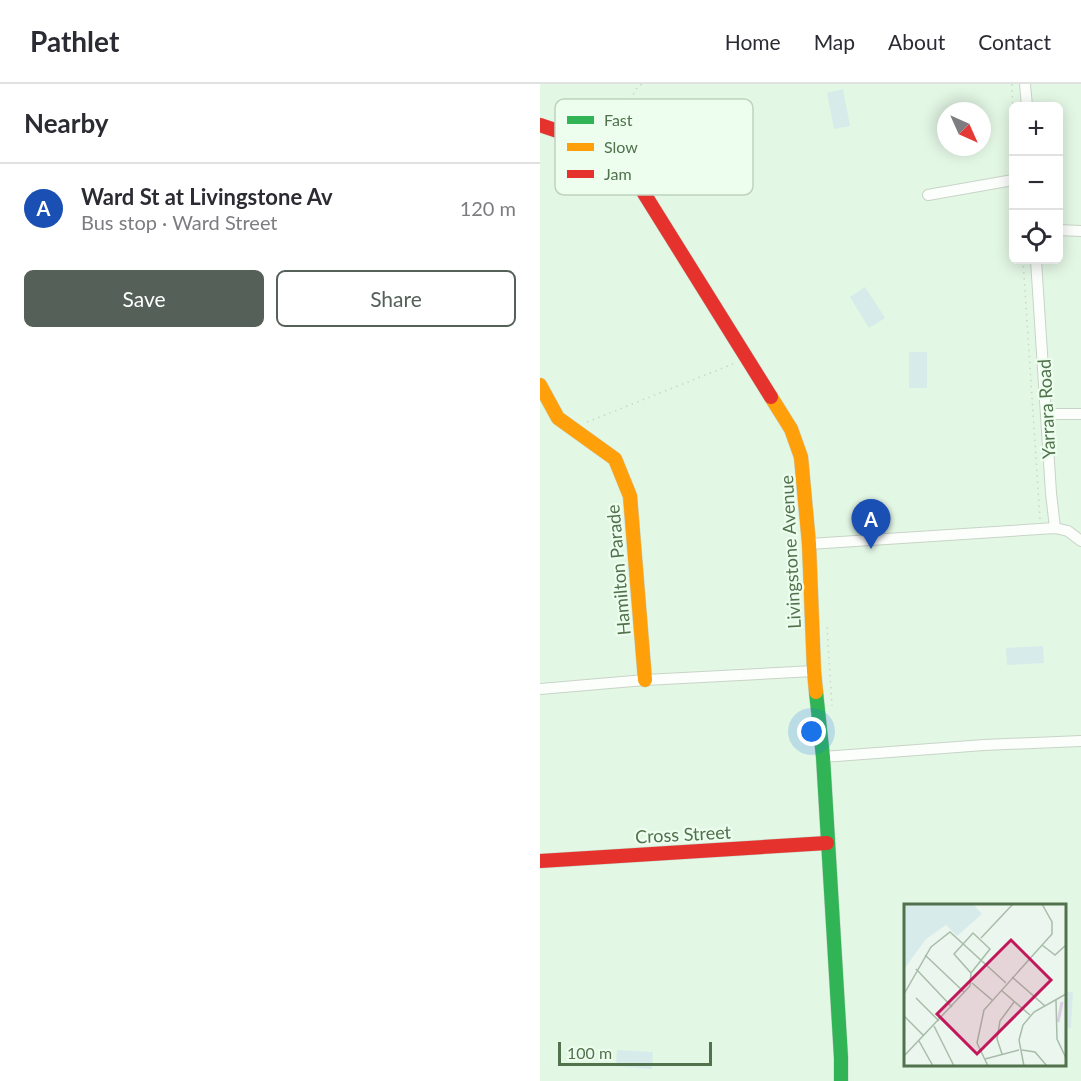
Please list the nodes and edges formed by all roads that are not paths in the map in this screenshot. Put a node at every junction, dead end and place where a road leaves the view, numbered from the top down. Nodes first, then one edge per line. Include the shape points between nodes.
1 (1025, 84) edge
2 (1026, 102) edge
3 (540, 125) edge
4 (555, 130) edge
5 (1009, 181) edge
6 (645, 195) edge
7 (928, 195) dead end
8 (1063, 231) edge
9 (1081, 231) edge
10 (1036, 264) edge
11 (540, 385) edge
12 (1047, 414) junction
13 (1081, 414) edge
14 (1055, 528) junction
15 (1081, 541) edge
16 (808, 544) junction
17 (814, 671) junction
18 (645, 680) junction
19 (540, 689) edge
20 (1081, 741) edge
21 (823, 757) junction
22 (827, 843) junction
23 (540, 861) edge
24 (841, 1081) edge

1 - 2 street
3 - 4 street, Livingstone Avenue
5 - 7 street
6 - 16 street, Livingstone Avenue via 791,429 801,456
8 - 9 street
10 - 12 street, Yarrara Road
11 - 18 street, Hamilton Parade via 558,418 615,459 630,496
12 - 13 street
12 - 14 street, Yarrara Road
14 - 15 street via 1068,531
14 - 16 street
16 - 17 street, Livingstone Avenue
17 - 18 street
17 - 21 street, Livingstone Avenue
18 - 19 street
20 - 21 street
21 - 22 street, Livingstone Avenue
22 - 23 street, Cross Street
22 - 24 street, Livingstone Avenue

